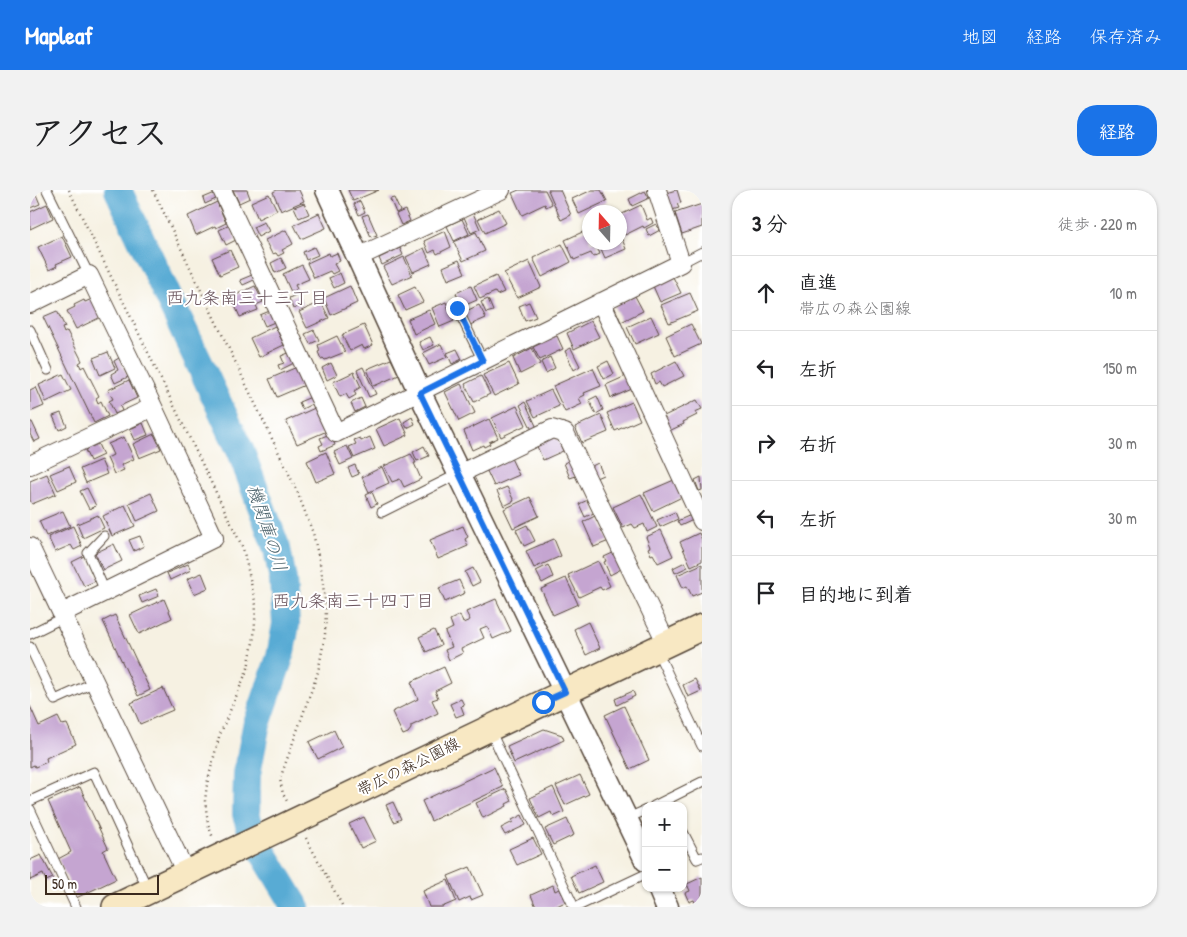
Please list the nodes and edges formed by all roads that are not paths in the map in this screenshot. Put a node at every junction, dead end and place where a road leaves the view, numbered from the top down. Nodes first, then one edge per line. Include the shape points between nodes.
1 (47, 190) edge
2 (222, 190) edge
3 (326, 190) edge
4 (501, 190) edge
5 (657, 190) edge
6 (702, 254) edge
7 (358, 257) junction
8 (681, 263) junction
9 (89, 276) junction
10 (31, 301) edge
11 (601, 302) junction
12 (457, 308) dead end
13 (30, 330) edge
14 (483, 361) junction
15 (48, 370) dead end
16 (420, 393) junction
17 (153, 407) junction
18 (30, 465) edge
19 (459, 474) junction
20 (382, 512) dead end
21 (702, 521) edge
22 (104, 536) dead end
23 (31, 551) edge
24 (105, 591) junction
25 (63, 615) junction
26 (702, 627) edge
27 (30, 634) edge
28 (661, 646) junction
29 (30, 647) edge
30 (95, 682) junction
31 (565, 692) junction
32 (489, 728) junction
33 (702, 746) edge
34 (702, 782) edge
35 (30, 801) edge
36 (671, 802) edge
37 (30, 809) edge
38 (636, 815) edge
39 (687, 840) edge
40 (643, 847) edge
41 (702, 857) edge
42 (186, 873) junction
43 (642, 876) edge
44 (149, 891) junction
45 (661, 892) edge
46 (76, 907) edge
47 (115, 907) edge
48 (575, 907) edge
49 (668, 907) edge

1 - 9 lane
2 - 16 street via 336,433
3 - 7 street
4 - 7 street
5 - 8 street
6 - 8 lane
7 - 16 street
8 - 11 street
9 - 10 street
9 - 17 street
11 - 14 street
11 - 21 street
12 - 14 lane
13 - 15 lane
14 - 16 street
16 - 19 street
17 - 18 street
17 - 24 street via 214,538
19 - 20 lane
19 - 28 street via 552,429 565,433
19 - 31 street
22 - 24 lane via 88,553
23 - 25 street
24 - 25 street
25 - 27 lane
25 - 30 street
26 - 28 main road, 帯広の森公園線
28 - 31 main road, 帯広の森公園線
28 - 33 lane
29 - 30 lane via 55,700
30 - 42 street
31 - 32 main road, 帯広の森公園線
31 - 38 street
32 - 42 main road, 帯広の森公園線
32 - 48 lane
34 - 36 lane
35 - 44 lane via 94,772
37 - 46 lane
38 - 40 street
39 - 41 lane via 696,859
42 - 44 main road, 帯広の森公園線
43 - 48 lane
44 - 47 main road, 帯広の森公園線
45 - 49 street

